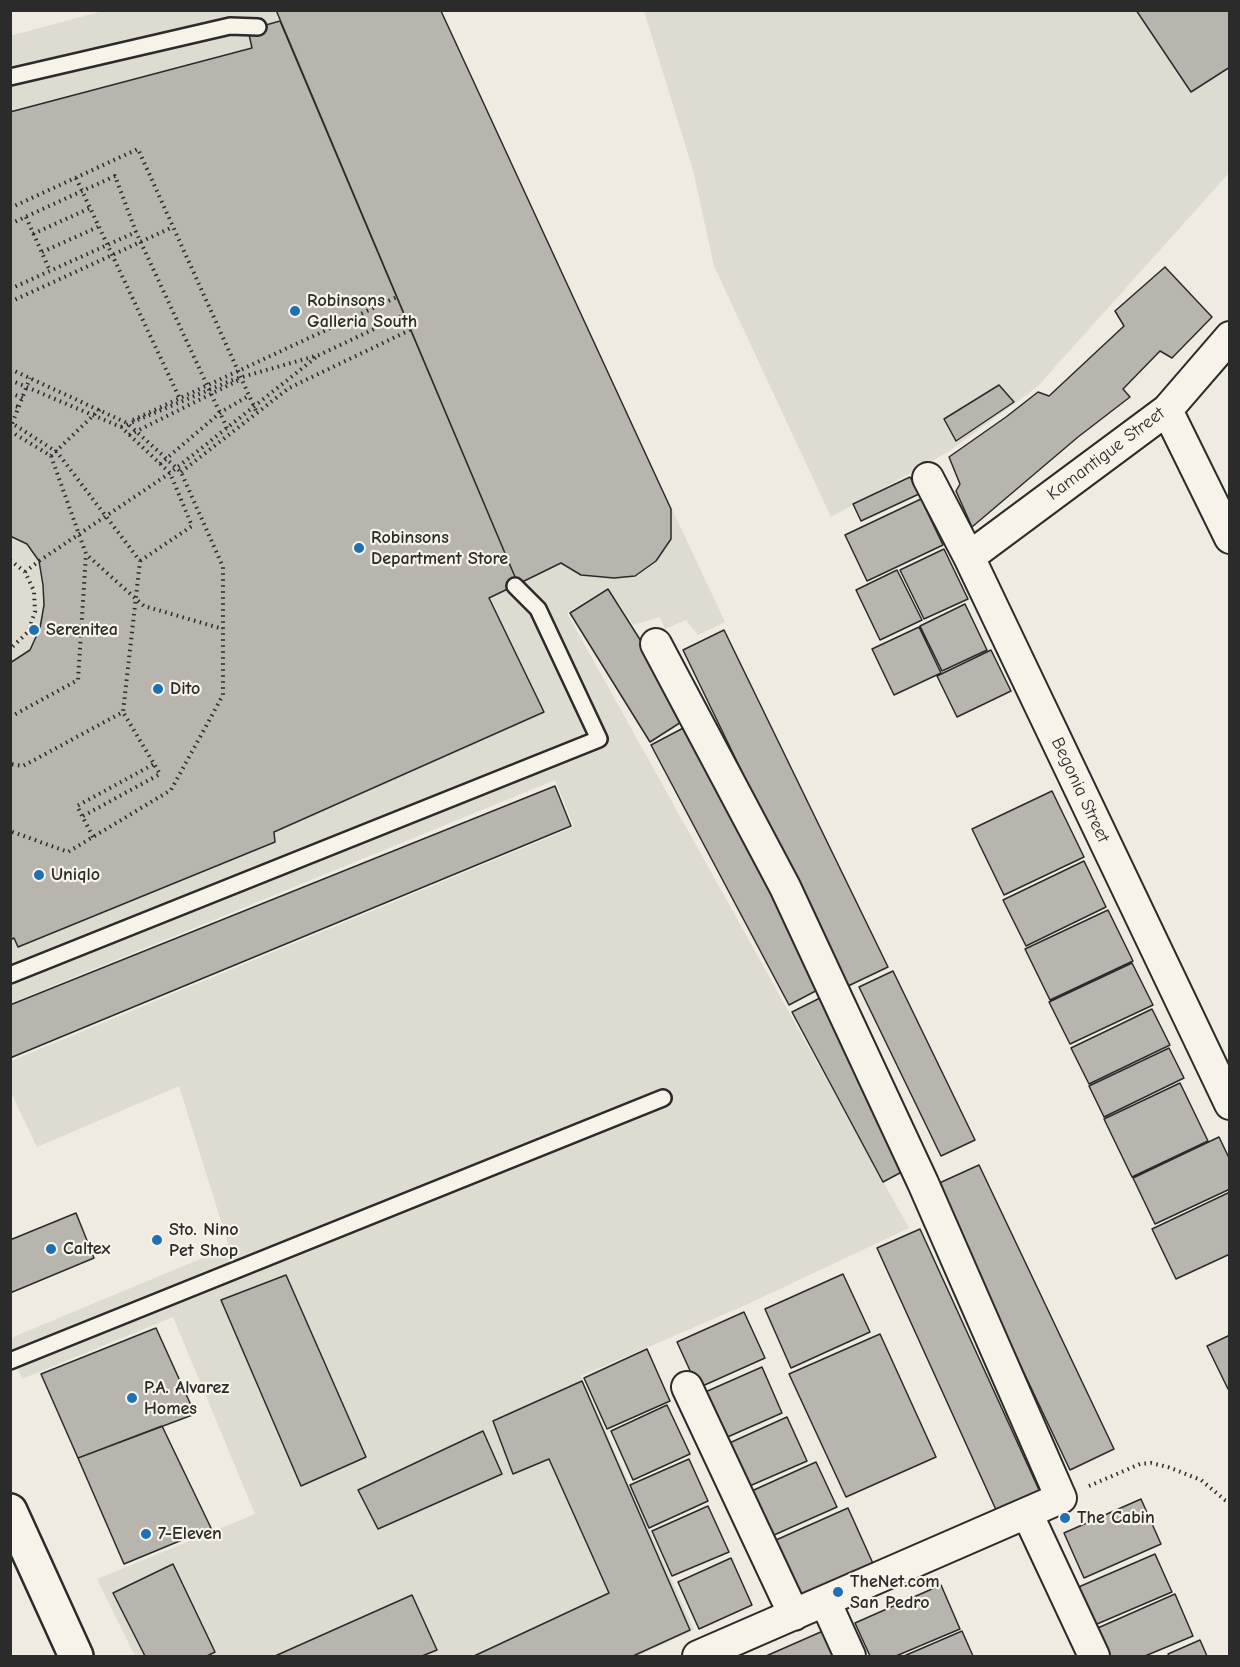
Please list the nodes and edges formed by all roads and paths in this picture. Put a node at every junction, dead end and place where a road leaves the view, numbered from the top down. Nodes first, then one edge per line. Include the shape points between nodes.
1 (258, 27) dead end
2 (10, 77) edge
3 (76, 178) junction
4 (10, 208) edge
5 (90, 208) junction
6 (26, 217) junction
7 (10, 224) edge
8 (98, 227) junction
9 (173, 227) junction
10 (136, 232) junction
11 (33, 234) junction
12 (42, 252) junction
13 (112, 256) junction
14 (50, 271) junction
15 (10, 289) edge
16 (397, 297) dead end
17 (10, 302) edge
18 (404, 315) dead end
19 (411, 330) dead end
20 (1230, 337) edge
21 (319, 355) junction
22 (10, 369) edge
23 (238, 370) junction
24 (30, 378) junction
25 (242, 379) junction
26 (10, 380) edge
27 (208, 392) junction
28 (10, 393) edge
29 (250, 395) junction
30 (179, 397) junction
31 (23, 398) junction
32 (10, 405) edge
33 (19, 407) junction
34 (100, 409) junction
35 (1167, 410) junction
36 (257, 413) junction
37 (10, 422) edge
38 (128, 423) junction
39 (121, 428) junction
40 (226, 428) junction
41 (10, 430) edge
42 (129, 435) junction
43 (51, 456) junction
44 (160, 464) junction
45 (181, 472) junction
46 (170, 473) junction
47 (928, 478) dead end
48 (106, 516) junction
49 (1230, 538) edge
50 (86, 554) junction
51 (969, 556) junction
52 (10, 560) edge
53 (140, 561) junction
54 (25, 572) junction
55 (515, 586) dead end
56 (223, 629) junction
57 (656, 644) dead end
58 (10, 649) edge
59 (123, 712) junction
60 (10, 717) edge
61 (10, 764) edge
62 (154, 764) junction
63 (83, 816) junction
64 (10, 831) edge
65 (93, 837) junction
66 (10, 975) edge
67 (1218, 1049) edge
68 (663, 1098) dead end
69 (1230, 1104) edge
70 (10, 1361) edge
71 (687, 1387) dead end
72 (1060, 1498) junction
73 (1230, 1502) edge
74 (10, 1511) edge
75 (1027, 1513) junction
76 (825, 1601) junction
77 (794, 1615) junction
78 (76, 1656) edge
79 (698, 1656) edge
80 (850, 1656) edge
81 (1094, 1656) edge

1 - 2 lane via 230,26
3 - 4 path
3 - 5 path
3 - 9 path via 138,149
5 - 8 path
5 - 11 path
6 - 7 path
6 - 10 path via 115,176
6 - 11 path
8 - 12 path
8 - 13 path
9 - 13 path
9 - 23 path
10 - 14 path
10 - 27 path
11 - 12 path
12 - 14 path
13 - 17 path
13 - 30 path
14 - 15 path
16 - 23 path
18 - 21 path
19 - 36 path via 289,388
20 - 35 street, Kamantigue Street
21 - 27 path via 235,379
21 - 40 path
22 - 24 path
23 - 25 path
23 - 30 path
24 - 31 path
24 - 34 path
25 - 27 path
25 - 29 path
26 - 39 path
27 - 39 path
27 - 40 path
27 - 42 path
28 - 31 path
29 - 36 path
29 - 44 path via 221,412
30 - 38 path
31 - 33 path
32 - 33 path
33 - 41 path
34 - 38 path
34 - 43 path
35 - 49 street
35 - 51 street, Kamantigue Street
36 - 45 path
37 - 48 path via 57,452
38 - 45 path
39 - 42 path
40 - 46 path
41 - 43 path
42 - 44 path
43 - 50 path
44 - 46 path
45 - 56 path via 223,567
46 - 48 path
46 - 53 path via 192,526
47 - 51 street, Begonia Street
48 - 53 path
48 - 54 path
50 - 56 path via 144,606
50 - 60 path via 78,680
51 - 67 street, Begonia Street
52 - 54 path
53 - 59 path
54 - 58 path via 34,591 35,612 28,632
55 - 66 lane via 538,609 600,739
56 - 65 path via 223,695 171,790
57 - 72 street via 785,887 923,1183
59 - 61 path via 23,766
59 - 62 path
62 - 63 path via 160,774
62 - 63 path via 77,806
63 - 65 path
64 - 65 path via 68,852
67 - 69 street, Begonia Street
68 - 70 lane
71 - 77 street
72 - 73 path via 1140,1464 1151,1463 1201,1480
72 - 75 street
74 - 78 highway
75 - 76 street
75 - 81 street
76 - 77 street
76 - 80 street
77 - 79 street

